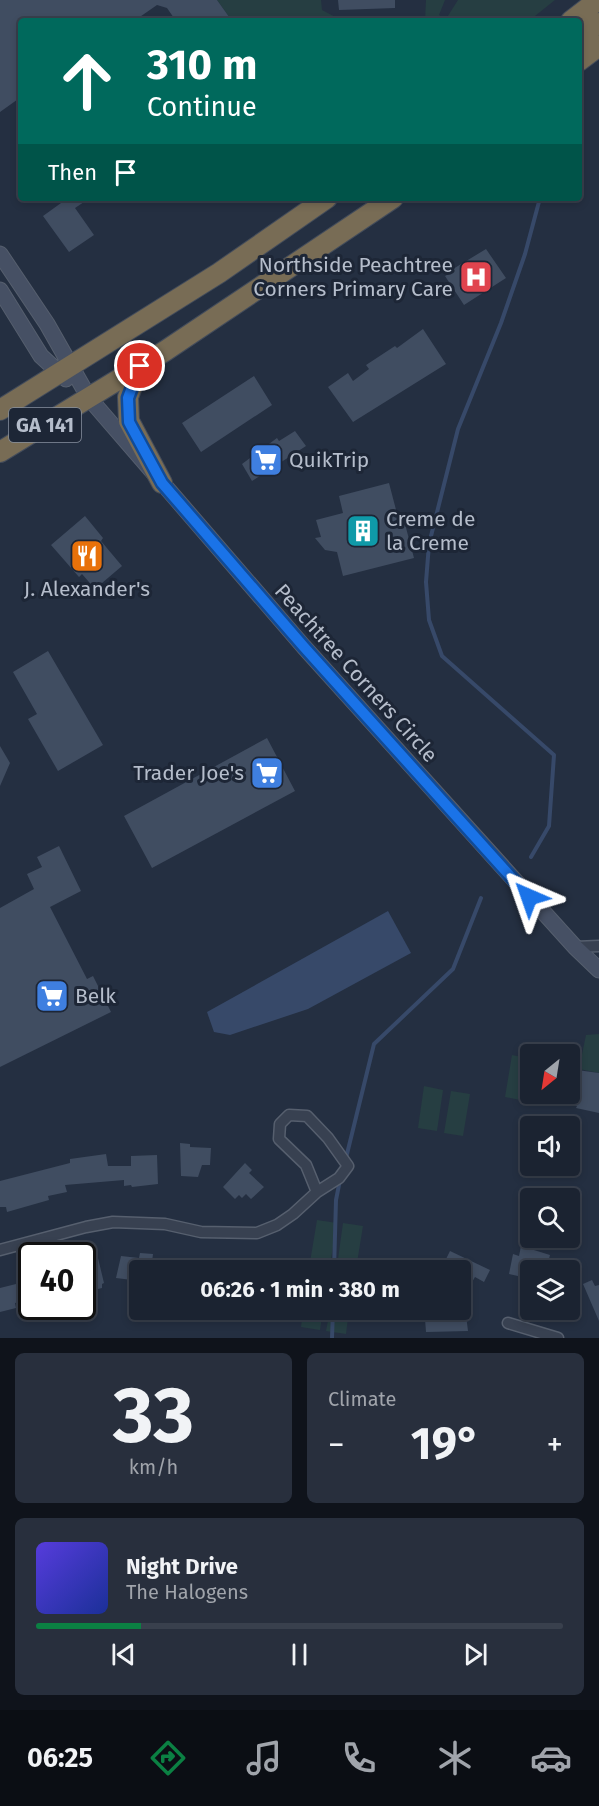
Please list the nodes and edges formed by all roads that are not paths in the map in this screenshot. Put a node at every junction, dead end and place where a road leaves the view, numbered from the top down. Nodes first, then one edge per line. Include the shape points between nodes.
1 (598, 0) edge
2 (575, 18) edge
3 (599, 23) edge
4 (582, 36) edge
5 (599, 46) edge
6 (582, 60) edge
7 (323, 201) edge
8 (376, 205) edge
9 (0, 254) edge
10 (0, 290) edge
11 (140, 366) junction
12 (65, 371) junction
13 (89, 398) junction
14 (0, 410) edge
15 (0, 452) edge
16 (162, 483) junction
17 (599, 946) edge
18 (575, 947) junction
19 (598, 968) edge
20 (317, 1192) junction
21 (0, 1250) edge
22 (508, 1323) dead end
23 (558, 1338) edge

1 - 2 highway
3 - 4 highway
5 - 6 highway
7 - 12 highway, GA 141 via 219,273
8 - 11 highway, GA 141
9 - 12 street, Peachtree Corners Circle via 52,332
10 - 12 street, Peachtree Corners Circle via 41,356
11 - 13 highway, GA 141
11 - 16 highway via 128,398 129,422
12 - 13 street, Peachtree Corners Circle
12 - 14 highway, GA 141
13 - 15 highway, GA 141
13 - 16 street, Peachtree Corners Circle
16 - 18 street, Peachtree Corners Circle via 372,724
17 - 18 street
18 - 19 street, Peachtree Corners Circle
20 - 20 street via 339,1178 348,1166 307,1116 289,1115 279,1124 279,1139 306,1165
20 - 21 street via 285,1220 257,1233 201,1232 165,1224 113,1222
22 - 23 street

